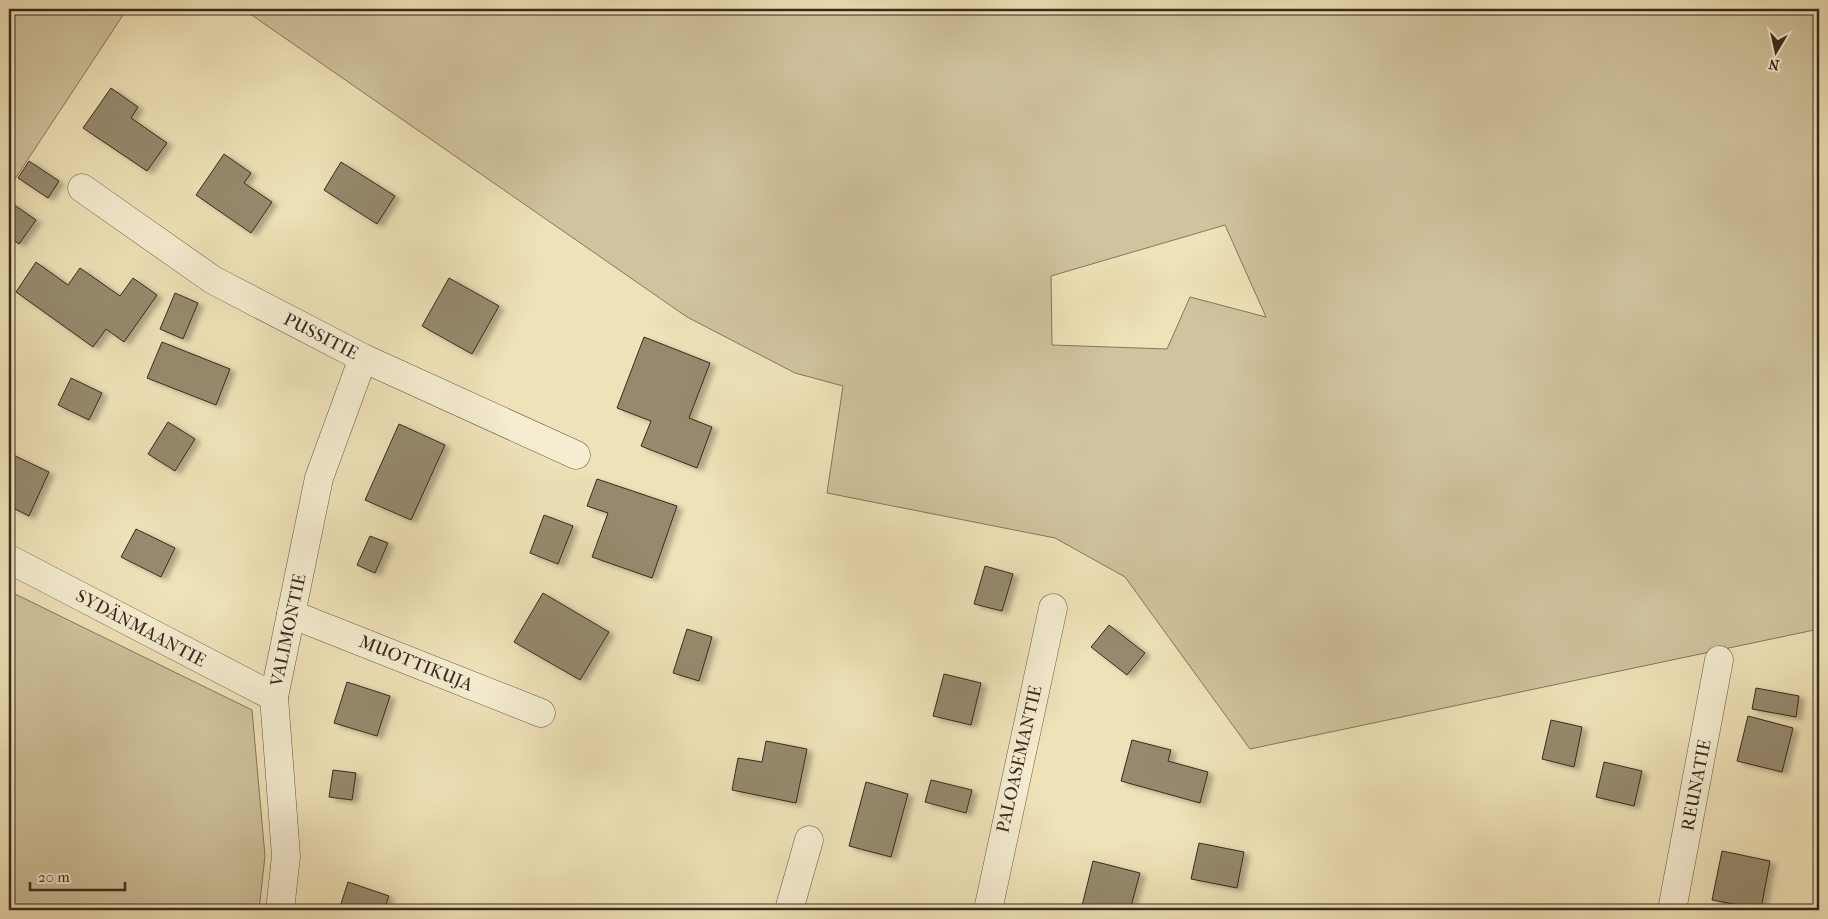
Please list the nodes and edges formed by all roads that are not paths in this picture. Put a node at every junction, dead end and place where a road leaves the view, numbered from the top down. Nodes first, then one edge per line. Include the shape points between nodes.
1 (82, 188) dead end
2 (363, 358) junction
3 (576, 455) dead end
4 (9, 559) edge
5 (1053, 608) dead end
6 (291, 614) junction
7 (1719, 660) dead end
8 (274, 698) junction
9 (541, 713) dead end
10 (808, 840) dead end
11 (280, 910) edge
12 (789, 910) edge
13 (988, 910) edge
14 (1672, 910) edge

1 - 2 street, PUSSITIE via 213,280
2 - 3 street, PUSSITIE
2 - 6 street, VALIMONTIE via 320,478
4 - 8 street, SYDÄNMAANTIE
5 - 13 street, PALOASEMANTIE
6 - 8 street, VALIMONTIE
6 - 9 street, MUOTTIKUJA
7 - 14 street, REUNATIE
8 - 11 street, VALIMONTIE via 286,856
10 - 12 street

